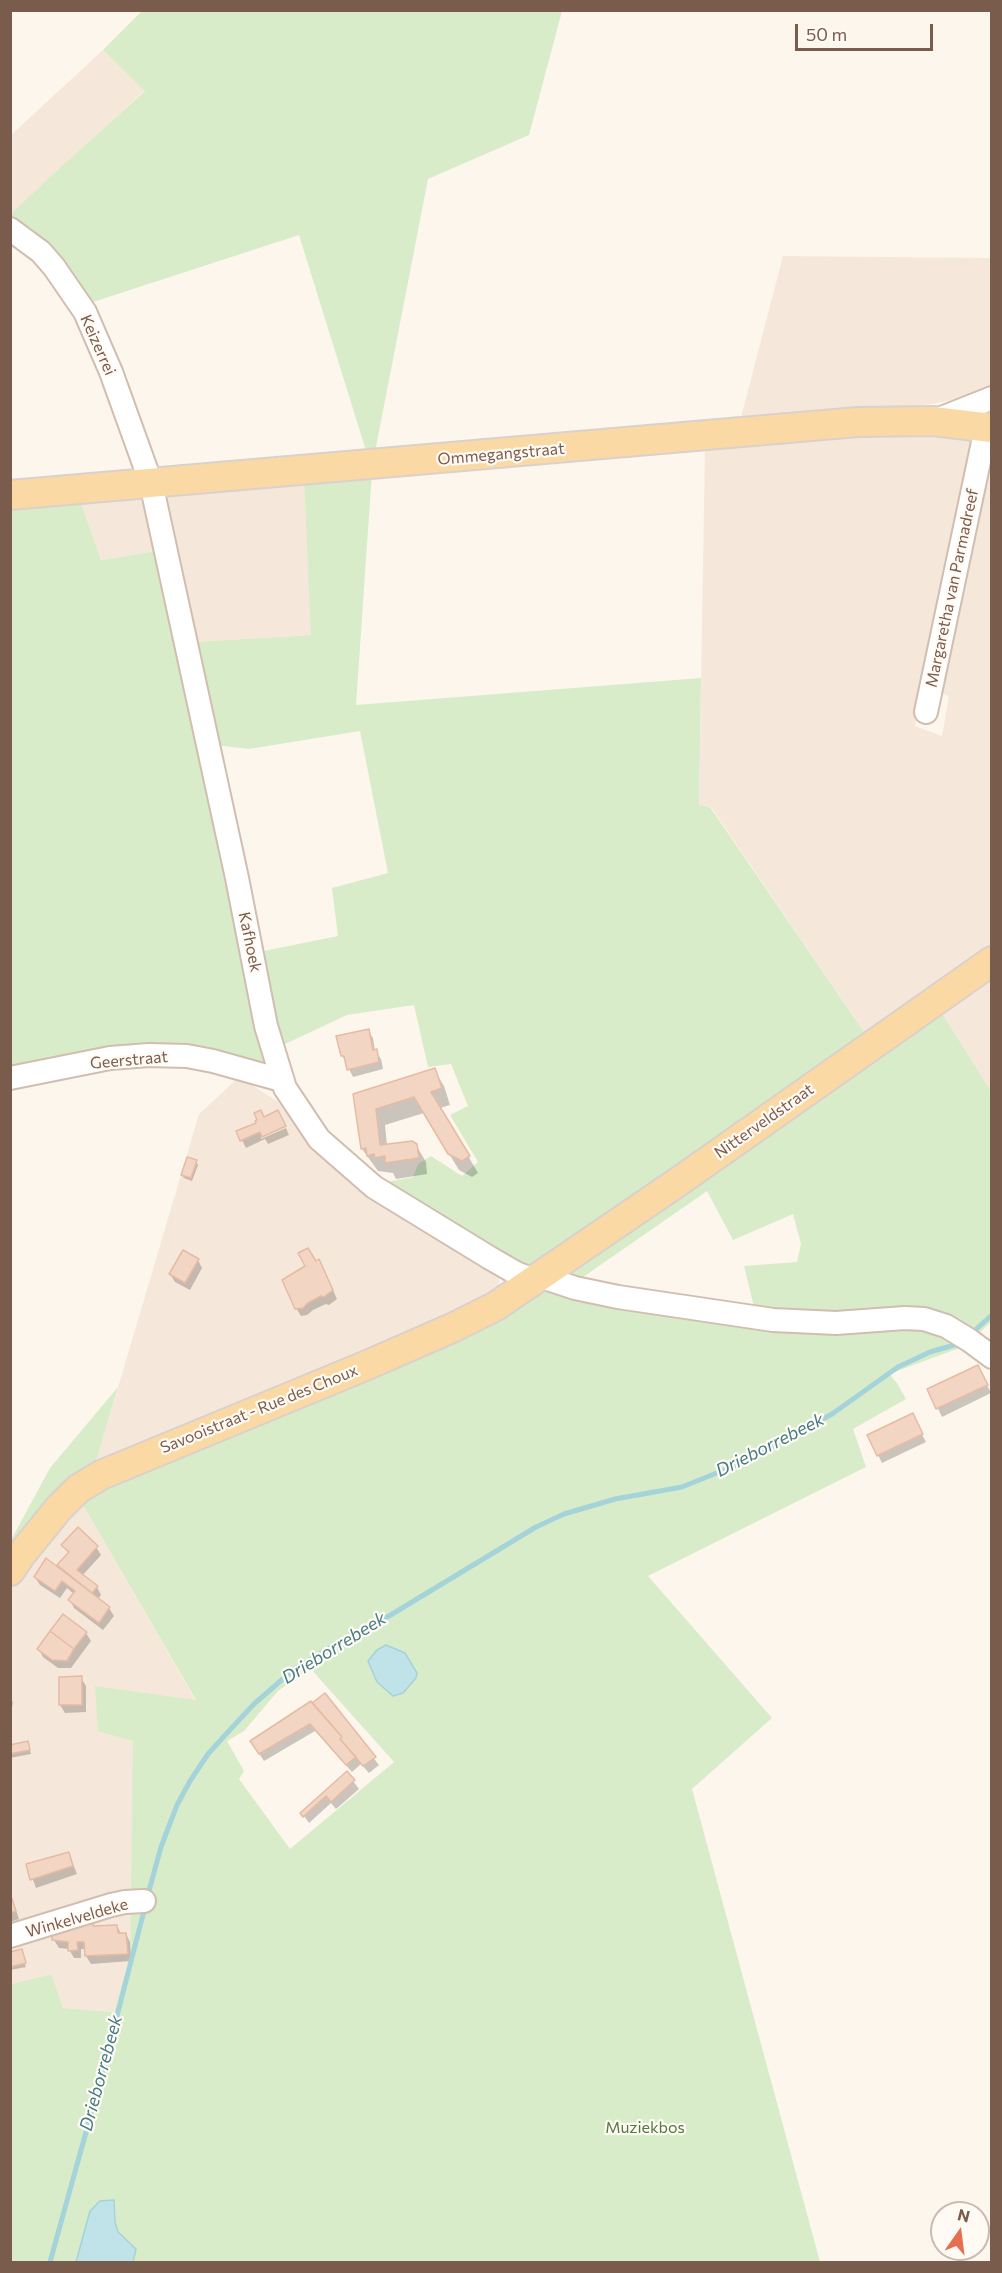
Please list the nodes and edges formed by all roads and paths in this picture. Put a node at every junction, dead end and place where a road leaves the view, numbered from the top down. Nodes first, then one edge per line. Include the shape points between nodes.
1 (10, 229) edge
2 (992, 398) edge
3 (933, 421) junction
4 (989, 428) edge
5 (151, 483) junction
6 (10, 495) edge
7 (926, 712) dead end
8 (992, 961) edge
9 (10, 1078) edge
10 (281, 1080) junction
11 (537, 1277) junction
12 (992, 1357) edge
13 (10, 1571) edge
14 (144, 1901) dead end
15 (10, 1936) edge

1 - 5 street, Keizerrei via 54,267 85,312
2 - 3 street
3 - 4 main road, Ommegangstraat
3 - 5 main road, Ommegangstraat via 858,422
4 - 7 street, Margaretha van Parmadreef
5 - 6 main road, Ommegangstraat
5 - 10 street, Kafhoek via 266,1026
8 - 11 main road, Nitterveldstraat
9 - 10 street, Geerstraat via 110,1058 149,1055 187,1056
10 - 11 street, Kafhoek via 319,1139 374,1187 516,1273
11 - 12 street via 618,1297 773,1320 836,1323 924,1319 946,1326
11 - 13 main road, Savooistraat - Rue des Choux via 496,1306 452,1328 101,1475 78,1489 59,1508
14 - 15 street, Winkelveldeke via 111,1905

